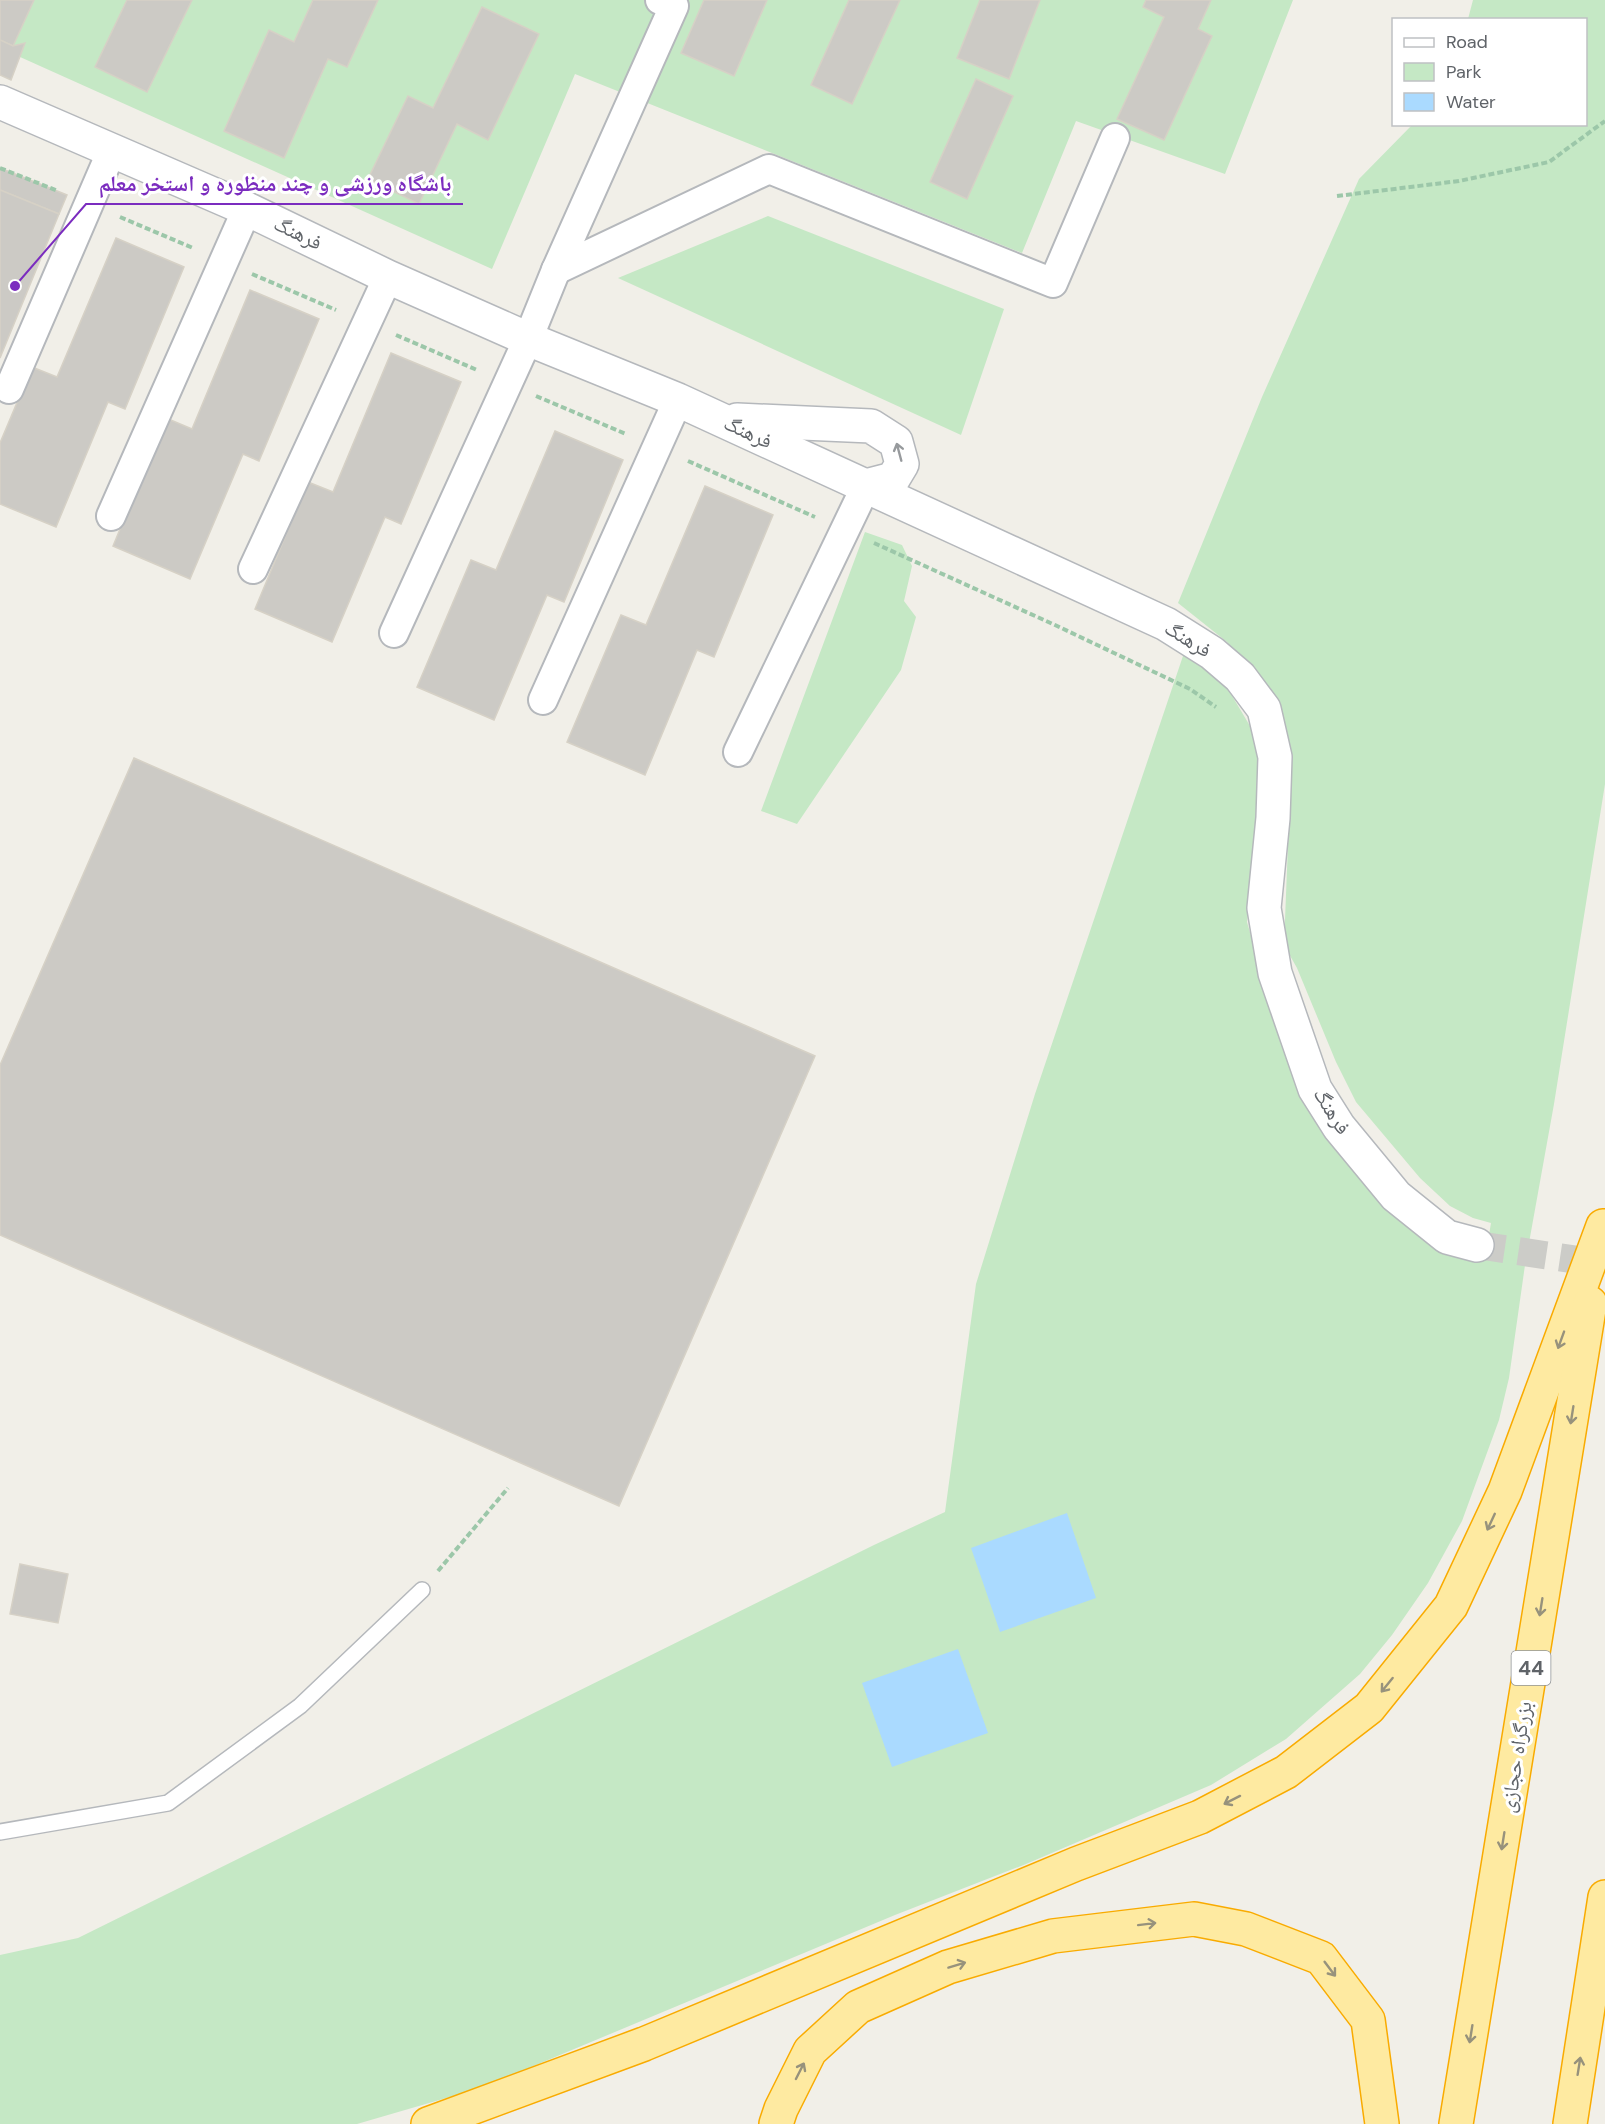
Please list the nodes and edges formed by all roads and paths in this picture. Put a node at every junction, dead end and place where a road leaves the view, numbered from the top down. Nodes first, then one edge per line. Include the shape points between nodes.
1 (660, 0) edge
2 (0, 102) edge
3 (1605, 121) edge
4 (1115, 138) dead end
5 (112, 150) junction
6 (0, 168) edge
7 (1337, 196) dead end
8 (88, 204) junction
9 (247, 209) junction
10 (224, 262) junction
11 (556, 270) junction
12 (388, 277) junction
13 (367, 323) junction
14 (528, 339) junction
15 (508, 384) junction
16 (9, 388) dead end
17 (678, 400) junction
18 (720, 420) junction
19 (657, 447) junction
20 (866, 486) junction
21 (111, 516) dead end
22 (844, 530) junction
23 (253, 569) dead end
24 (394, 633) dead end
25 (543, 700) dead end
26 (1224, 713) dead end
27 (738, 752) dead end
28 (1604, 1219) edge
29 (1477, 1245) tunnel mouth
30 (508, 1488) dead end
31 (423, 1590) joint
32 (0, 1832) edge
33 (1605, 1898) edge
34 (428, 2124) edge
35 (776, 2124) edge
36 (1382, 2124) edge
37 (1456, 2124) edge
38 (1570, 2124) edge

1 - 11 street via 674,6
2 - 5 street, فرهنگ
3 - 7 path via 1549,162 1459,181
4 - 11 street via 1053,283 769,169
5 - 8 street
5 - 9 street, فرهنگ
6 - 8 path
8 - 10 path
8 - 16 street
9 - 10 street
9 - 12 street, فرهنگ
10 - 13 path
10 - 21 street
11 - 14 street
12 - 13 street
12 - 14 street, فرهنگ
13 - 15 path
13 - 23 street
14 - 15 street
14 - 17 street, فرهنگ
15 - 19 path
15 - 24 street
17 - 18 street, فرهنگ
17 - 19 street
18 - 20 street, فرهنگ
20 -> 18 street via 893,479 902,464 896,442 872,426
19 - 22 path
19 - 25 street
20 - 22 street
20 - 29 street, فرهنگ via 1166,624 1212,653 1240,677 1264,709 1275,757 1264,908 1275,973 1316,1089 1339,1127 1396,1196 1447,1237
22 - 26 path via 1190,689
22 - 27 street
28 -> 34 highway via 1505,1491 1451,1606 1369,1708 1286,1772 1200,1817 644,2044
28 -> 37 highway, بزرگراه حجازی / 44
30 - 31 path
31 - 32 lane via 300,1706 168,1803
38 -> 33 highway
35 -> 36 highway via 810,2050 858,2007 948,1967 1053,1936 1194,1919 1246,1929 1321,1958 1368,2020

